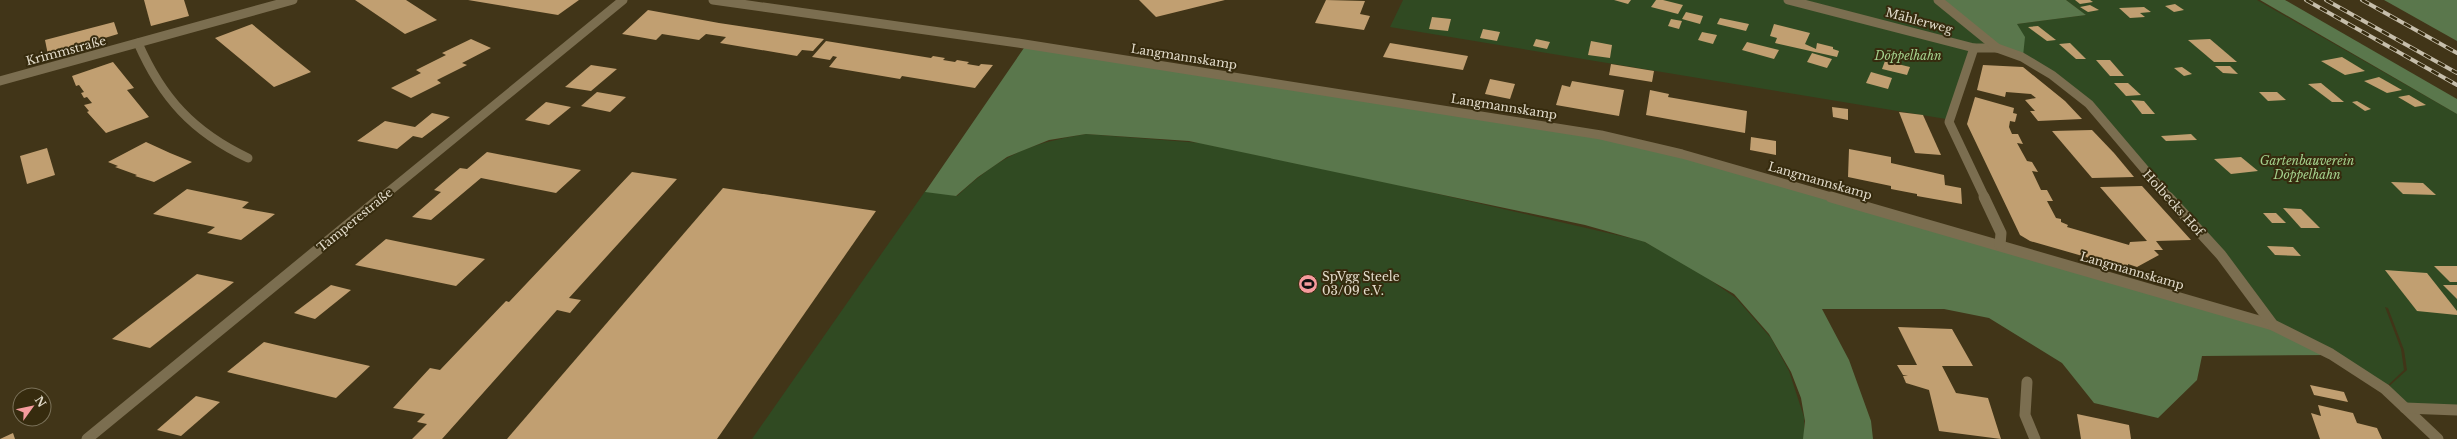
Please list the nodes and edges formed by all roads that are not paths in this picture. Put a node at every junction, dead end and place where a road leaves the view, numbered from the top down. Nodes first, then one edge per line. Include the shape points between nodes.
1 (293, 0) edge
2 (623, 0) edge
3 (713, 0) edge
4 (1788, 0) edge
5 (1938, 0) edge
6 (138, 43) junction
7 (1974, 48) junction
8 (1997, 48) junction
9 (0, 81) edge
10 (248, 158) dead end
11 (2000, 245) junction
12 (2272, 325) junction
13 (2027, 382) dead end
14 (2405, 408) junction
15 (2457, 410) edge
16 (87, 439) edge
17 (2035, 439) edge
18 (2438, 439) edge

1 - 6 street, Krimmstraße
2 - 16 street, Tamperestraße
3 - 11 street, Langmannskamp via 1018,43 1601,135 1690,156
4 - 7 street, Mählerweg
5 - 8 street, Holbecks Hof
6 - 9 street, Krimmstraße
6 - 10 street via 156,81 195,125 225,148
7 - 8 street
7 - 11 street via 1949,122 2001,233
8 - 12 street, Holbecks Hof via 2022,57 2089,104 2142,168 2221,255
11 - 12 street, Langmannskamp
12 - 14 street, Holbecks Hof via 2331,354 2385,389
13 - 17 street via 2025,414
14 - 15 street
14 - 18 street, Holbecks Hof

